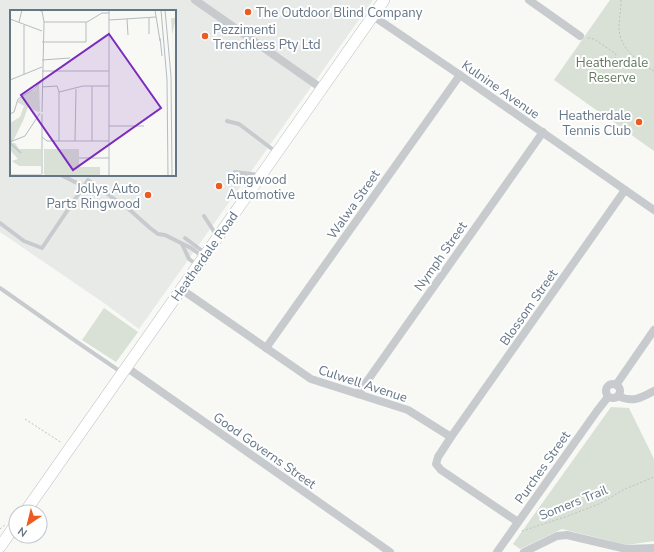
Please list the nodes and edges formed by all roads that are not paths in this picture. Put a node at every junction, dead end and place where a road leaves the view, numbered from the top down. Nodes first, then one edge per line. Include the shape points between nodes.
1 (195, 0) edge
2 (384, 0) edge
3 (529, 0) edge
4 (373, 16) junction
5 (580, 36) road end
6 (460, 75) junction
7 (321, 88) junction
8 (227, 121) dead end
9 (543, 132) junction
10 (276, 152) junction
11 (235, 172) dead end
12 (63, 176) edge
13 (260, 176) junction
14 (83, 186) junction
15 (625, 190) junction
16 (654, 210) edge
17 (204, 216) dead end
18 (0, 223) edge
19 (217, 237) junction
20 (185, 238) dead end
21 (182, 244) junction
22 (202, 258) junction
23 (0, 288) edge
24 (181, 289) junction
25 (654, 330) edge
26 (266, 348) junction
27 (124, 370) junction
28 (616, 385) junction
29 (654, 391) edge
30 (358, 394) junction
31 (618, 396) junction
32 (608, 397) junction
33 (451, 437) junction
34 (31, 504) edge
35 (518, 522) junction
36 (8, 536) edge
37 (0, 547) edge
38 (654, 548) edge
39 (390, 552) edge
40 (498, 552) edge
41 (524, 552) edge

1 - 7 street
2 - 4 main road, Heatherdale Road
3 - 5 street
4 - 6 street, Kulnine Avenue
4 - 7 main road, Heatherdale Road
6 - 9 street, Kulnine Avenue
6 - 26 street, Walwa Street
7 - 10 main road, Heatherdale Road
8 - 10 lane via 239,124
9 - 15 street, Kulnine Avenue
9 - 30 street, Nymph Street
10 - 13 main road, Heatherdale Road
11 - 13 lane
12 - 14 lane
13 - 19 main road, Heatherdale Road
14 - 18 lane via 42,248 24,241
14 - 21 lane via 88,180 158,234
15 - 16 street, Kulnine Avenue
15 - 33 street, Blossom Street
17 - 19 lane
19 - 22 main road, Heatherdale Road
20 - 22 lane
21 - 22 lane
21 - 22 lane via 189,259
22 - 24 main road, Heatherdale Road
23 - 27 lane via 77,342
24 - 26 street, Culwell Avenue
24 - 27 main road, Heatherdale Road
25 - 28 street, Purches Street
26 - 30 street, Culwell Avenue via 310,379
27 - 34 main road, Heatherdale Road
27 - 39 street, Good Governs Street
28 - 31 street via 619,389
28 - 32 street, Purches Street via 612,384 606,389
29 - 31 street via 631,400
30 - 33 street, Culwell Avenue via 408,410
31 - 32 street
32 - 35 street, Purches Street
33 - 35 street via 436,464 441,470
35 - 40 street, Purches Street
36 - 37 main road
38 - 41 street via 626,549 567,535 557,536

